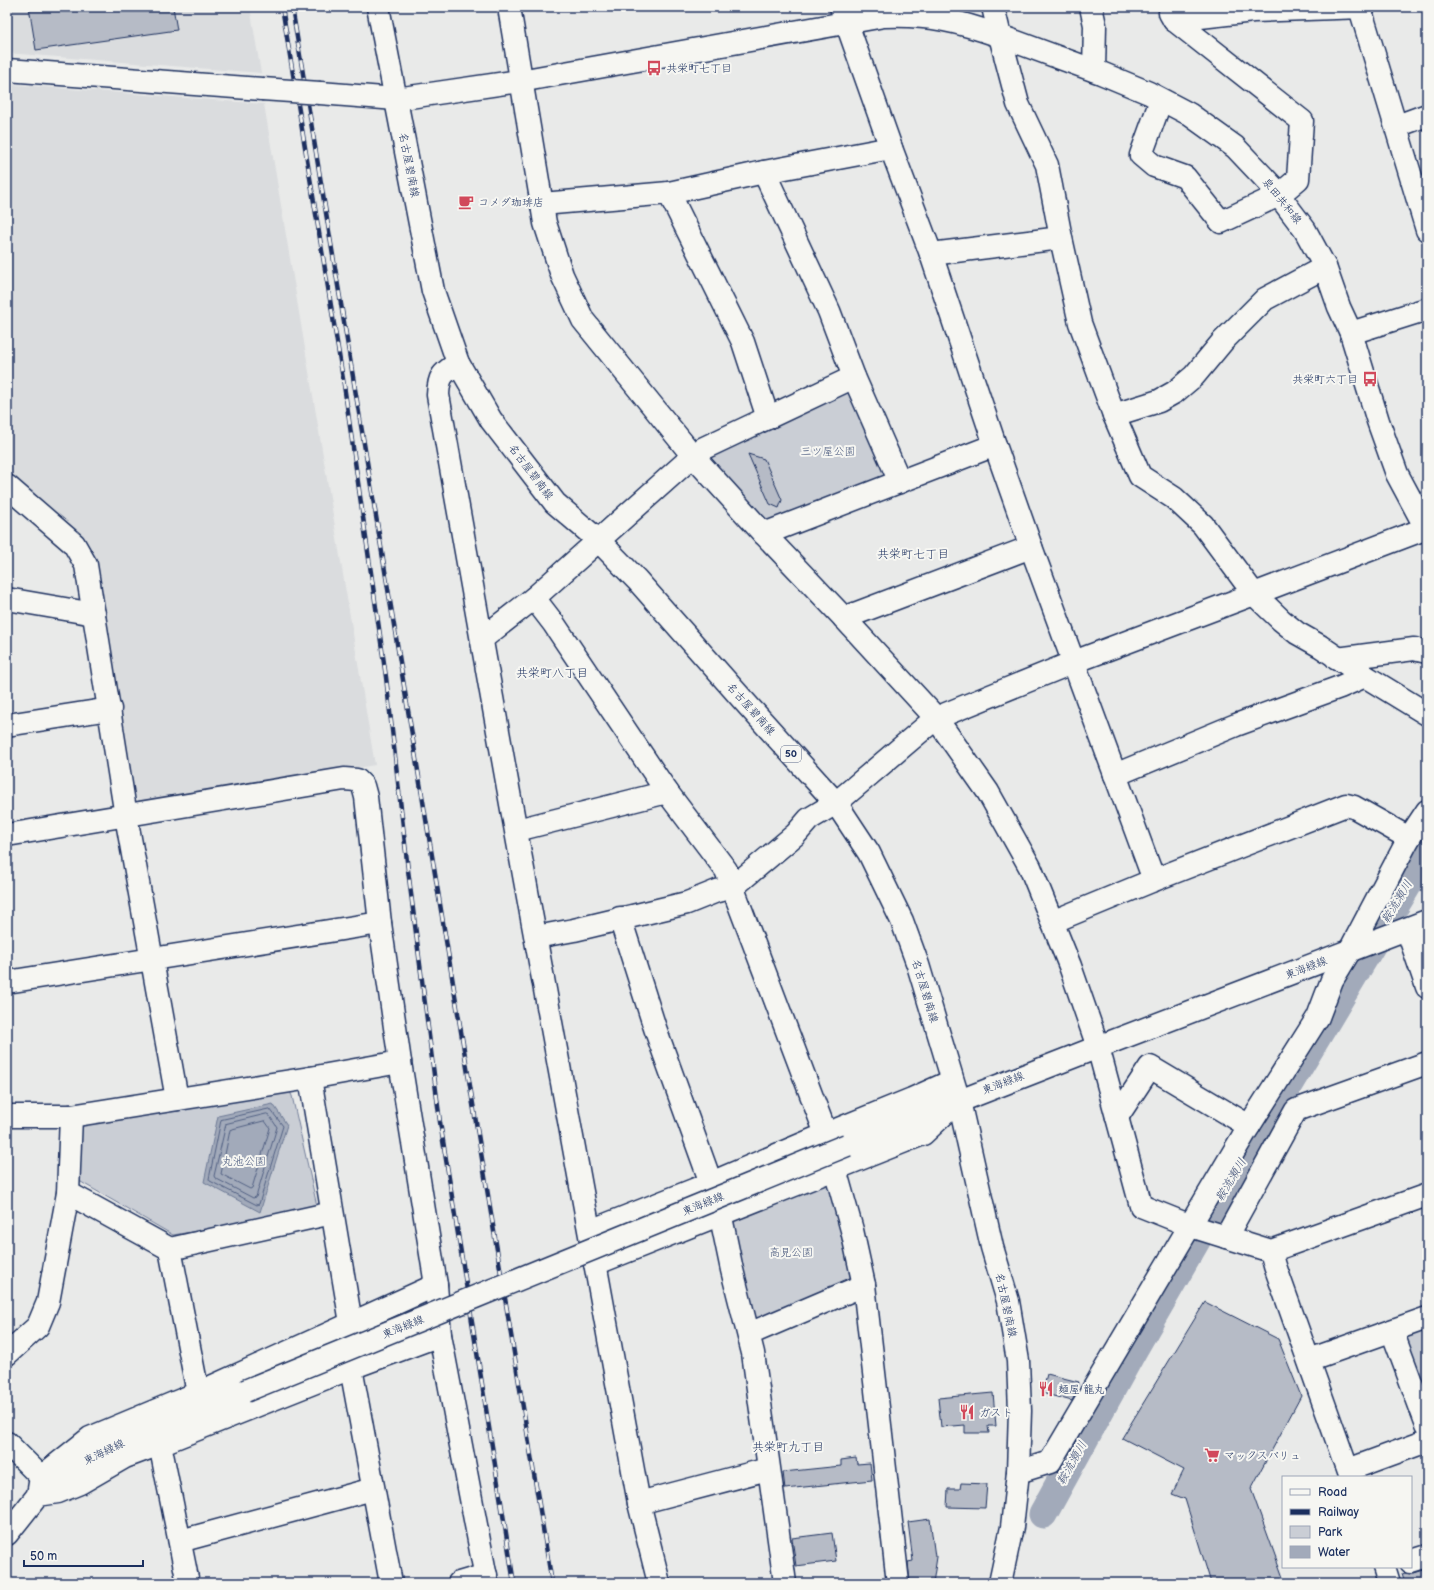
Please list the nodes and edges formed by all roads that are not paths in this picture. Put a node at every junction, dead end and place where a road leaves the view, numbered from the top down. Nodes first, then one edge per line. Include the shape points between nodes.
1 (378, 7) edge
2 (508, 7) edge
3 (993, 7) edge
4 (1090, 7) edge
5 (1362, 7) edge
6 (1252, 9) edge
7 (1170, 13) edge
8 (843, 15) edge
9 (1000, 36) junction
10 (7, 70) edge
11 (1094, 70) junction
12 (520, 81) junction
13 (396, 100) junction
14 (1161, 100) junction
15 (1427, 115) edge
16 (1397, 126) junction
17 (891, 148) junction
18 (764, 172) junction
19 (669, 193) junction
20 (1278, 195) junction
21 (542, 204) junction
22 (1425, 217) edge
23 (1060, 238) junction
24 (931, 254) junction
25 (1325, 267) junction
26 (1427, 309) edge
27 (1351, 333) junction
28 (458, 363) junction
29 (854, 378) junction
30 (1114, 416) junction
31 (768, 418) junction
32 (994, 445) junction
33 (692, 456) junction
34 (900, 482) junction
35 (7, 486) edge
36 (1427, 529) edge
37 (764, 534) junction
38 (598, 540) junction
39 (1031, 547) junction
40 (1254, 594) junction
41 (534, 598) junction
42 (7, 599) edge
43 (94, 614) junction
44 (844, 618) junction
45 (483, 638) junction
46 (1427, 652) edge
47 (1337, 659) junction
48 (1074, 662) junction
49 (1365, 676) junction
50 (110, 709) junction
51 (1427, 714) edge
52 (936, 718) junction
53 (7, 725) edge
54 (1115, 774) junction
55 (666, 792) junction
56 (836, 803) junction
57 (1427, 811) edge
58 (126, 816) junction
59 (517, 830) junction
60 (7, 836) edge
61 (1409, 838) junction
62 (1154, 880) junction
63 (733, 887) junction
64 (620, 918) junction
65 (1052, 922) junction
66 (1427, 922) edge
67 (380, 923) junction
68 (1401, 931) junction
69 (536, 937) junction
70 (1355, 950) junction
71 (153, 960) junction
72 (7, 982) edge
73 (1427, 987) edge
74 (1098, 1047) junction
75 (400, 1062) junction
76 (1427, 1062) edge
77 (310, 1078) junction
78 (955, 1091) junction
79 (178, 1099) junction
80 (7, 1116) edge
81 (71, 1116) junction
82 (1117, 1117) junction
83 (1249, 1126) junction
84 (826, 1134) junction
85 (835, 1169) junction
86 (711, 1183) junction
87 (68, 1193) junction
88 (1427, 1195) edge
89 (332, 1214) junction
90 (720, 1215) junction
91 (1193, 1227) junction
92 (590, 1231) junction
93 (1222, 1236) junction
94 (170, 1249) junction
95 (1271, 1251) junction
96 (595, 1264) junction
97 (436, 1285) junction
98 (864, 1285) junction
99 (1427, 1318) edge
100 (351, 1323) junction
101 (1392, 1331) junction
102 (748, 1334) junction
103 (440, 1335) junction
104 (7, 1354) edge
105 (1309, 1360) junction
106 (351, 1368) junction
107 (198, 1393) junction
108 (1427, 1425) edge
109 (1427, 1442) edge
110 (7, 1443) edge
111 (160, 1444) junction
112 (768, 1469) junction
113 (1018, 1472) junction
114 (1349, 1474) edge
115 (40, 1486) junction
116 (373, 1489) junction
117 (639, 1503) junction
118 (7, 1534) edge
119 (180, 1541) junction
120 (1427, 1556) edge
121 (1412, 1562) edge
122 (486, 1579) edge
123 (188, 1583) edge
124 (391, 1583) edge
125 (459, 1583) edge
126 (659, 1583) edge
127 (785, 1583) edge
128 (898, 1583) edge
129 (1000, 1583) edge

1 - 13 street, 名古屋碧南線 / 50
2 - 12 street
3 - 9 street
4 - 11 street via 1095,25
5 - 6 street
5 - 16 street
6 - 7 street
7 - 20 street via 1302,121 1298,179
8 - 9 street, 泉田共和線 via 909,15 948,19
8 - 12 street, 泉田共和線
8 - 17 street
9 - 11 street, 泉田共和線
9 - 23 street via 1018,104 1047,165
10 - 13 street, 泉田共和線, bridge
11 - 14 street, 泉田共和線
12 - 13 street, 泉田共和線
12 - 21 street
13 - 28 street, 名古屋碧南線 / 50 via 433,292
14 - 20 street, 泉田共和線 via 1189,114 1235,147
14 - 20 street via 1141,155 1154,166 1186,177 1221,222
15 - 16 street
16 - 22 street
17 - 18 street
17 - 24 street
18 - 19 street
18 - 29 street via 829,311
19 - 21 street
19 - 31 street via 743,342
20 - 25 street, 泉田共和線 via 1305,230
21 - 33 street via 545,223 562,275 582,320
23 - 24 street
23 - 30 street via 1080,323
24 - 32 street
25 - 27 street, 泉田共和線
25 - 30 street via 1265,299 1223,341 1194,376 1175,392 1159,401
26 - 27 street
27 - 36 street, 泉田共和線 via 1397,474
28 - 38 street, 名古屋碧南線 / 50 via 491,420 555,503
28 - 45 street via 445,372 439,381 438,395
29 - 31 street
29 - 34 street
30 - 40 street via 1140,476 1174,498 1203,526
31 - 33 street
32 - 34 street
32 - 39 street
33 - 37 street
33 - 38 street
34 - 37 street
35 - 43 street via 74,544 86,565
36 - 40 street
37 - 44 street
38 - 41 street
38 - 56 street, 名古屋碧南線 / 50 via 637,580
39 - 44 street
39 - 48 street
40 - 47 street via 1297,633
40 - 48 street
41 - 45 street
41 - 55 street
42 - 43 street
43 - 50 street
44 - 52 street
45 - 59 street
46 - 47 street via 1414,649
47 - 49 street
48 - 52 street
48 - 54 street
49 - 51 street
49 - 54 street
50 - 53 street
50 - 58 street
52 - 56 street
52 - 65 street via 988,792 1026,860
54 - 62 street
55 - 59 street
55 - 63 street via 726,870
56 - 63 street via 810,819
56 - 78 street, 名古屋碧南線 / 50 via 869,853 902,921 918,965
57 - 61 street
58 - 60 street
58 - 67 street via 344,779 357,780 363,786 366,797
58 - 71 street
59 - 69 street
61 - 62 street via 1346,805
61 - 70 street
62 - 65 street
63 - 64 street via 687,903
63 - 84 street
64 - 69 street
64 - 86 street via 655,1028
65 - 74 street
66 - 68 street, 東海緑線
67 - 71 street
67 - 75 street
68 - 70 street, 東海緑線
68 - 73 street
69 - 92 street
70 - 74 street, 東海緑線
70 - 83 street via 1332,980 1318,1017
71 - 72 street
71 - 79 street
74 - 78 street, 東海緑線
74 - 82 street
75 - 77 street
75 - 97 street
76 - 93 street via 1296,1110
77 - 79 street
77 - 89 street
78 - 84 street via 912,1100
78 - 85 street via 923,1134
78 - 113 street, 名古屋碧南線 / 50 via 992,1247 1008,1301 1018,1361
78 - 115 street, 東海緑線, bridge via 847,1145 204,1406 101,1452
79 - 81 street
80 - 81 street
81 - 87 street
82 - 83 street via 1150,1067
82 - 91 street via 1141,1206
83 - 91 street
84 - 86 street
85 - 90 street
85 - 98 street
86 - 90 street
86 - 92 street
87 - 94 street
87 - 104 street via 48,1302 38,1326
88 - 95 street
89 - 94 street
89 - 100 street
90 - 96 street
90 - 102 street
91 - 93 street
91 - 113 street via 1050,1462
92 - 96 street
93 - 95 street
94 - 107 street
95 - 105 street
96 - 117 street
97 - 100 street
97 - 103 street
98 - 102 street
98 - 128 street
99 - 101 street
100 - 107 street
101 - 105 street
101 - 108 street
102 - 112 street via 753,1353
103 - 106 street
103 - 122 street
105 - 114 street
106 - 111 street
106 - 116 street
107 - 115 street via 90,1438
109 - 114 street
110 - 115 street
111 - 115 street via 125,1457 58,1492
111 - 119 street
112 - 117 street
112 - 127 street
113 - 129 street, 名古屋碧南線 / 50 via 1012,1527
115 - 118 street, 東海緑線
116 - 119 street
116 - 124 street
117 - 126 street
119 - 123 street
120 - 121 street
122 - 125 street

